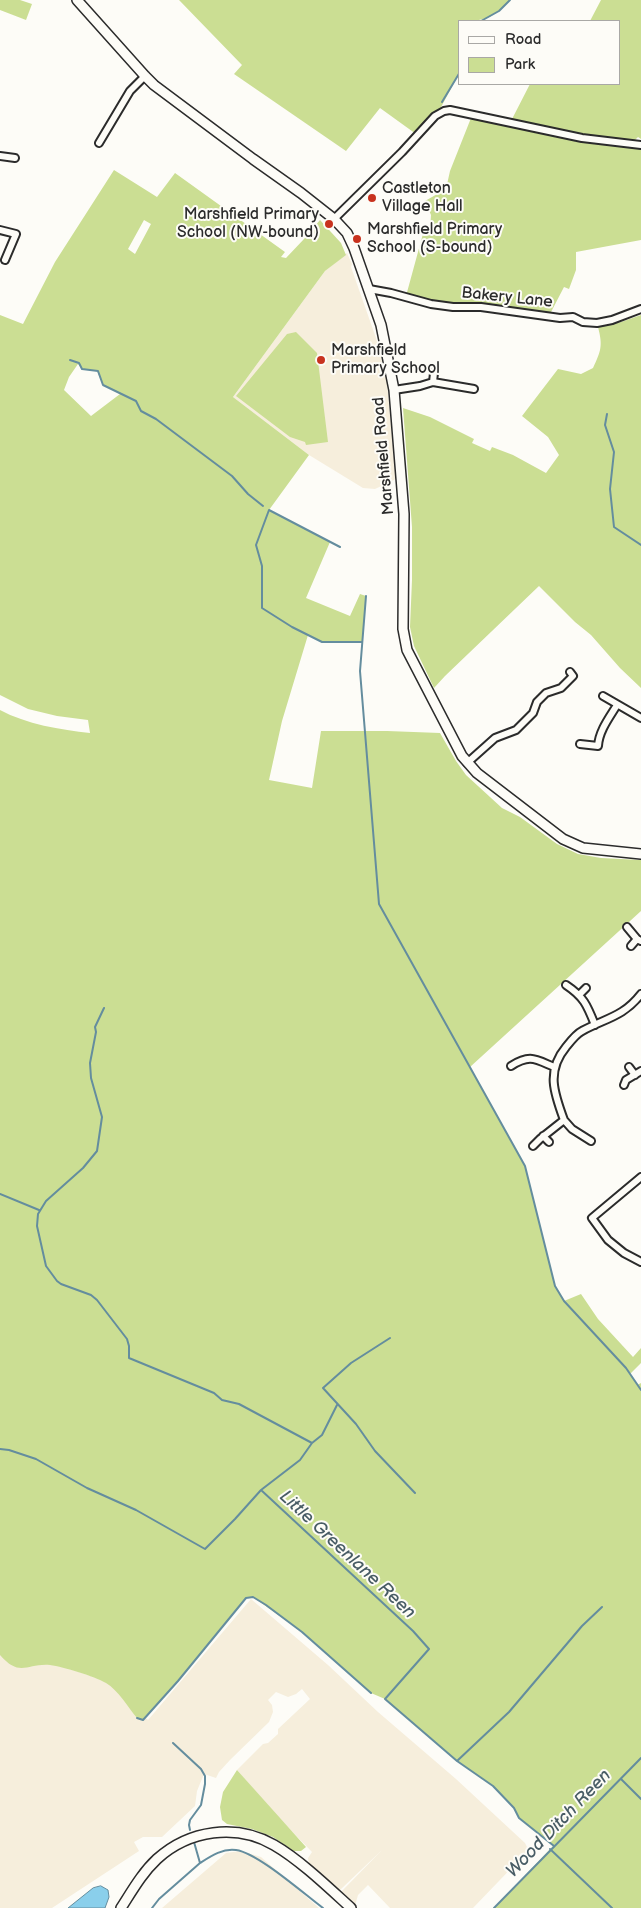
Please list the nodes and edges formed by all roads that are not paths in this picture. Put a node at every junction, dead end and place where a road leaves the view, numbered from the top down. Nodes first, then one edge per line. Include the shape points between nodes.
1 (83, 2) edge
2 (145, 76) junction
3 (99, 143) dead end
4 (641, 145) edge
5 (0, 156) edge
6 (15, 158) dead end
7 (334, 219) junction
8 (0, 230) edge
9 (5, 260) dead end
10 (369, 289) junction
11 (641, 310) edge
12 (434, 373) dead end
13 (433, 382) junction
14 (474, 388) dead end
15 (394, 390) junction
16 (570, 672) dead end
17 (604, 696) dead end
18 (617, 705) junction
19 (641, 718) edge
20 (580, 744) dead end
21 (467, 763) junction
22 (641, 854) edge
23 (627, 927) dead end
24 (639, 940) edge
25 (631, 946) dead end
26 (566, 985) dead end
27 (586, 988) dead end
28 (580, 994) junction
29 (641, 994) edge
30 (595, 1025) junction
31 (512, 1066) dead end
32 (554, 1067) junction
33 (628, 1067) dead end
34 (638, 1073) edge
35 (624, 1085) dead end
36 (564, 1120) junction
37 (543, 1136) junction
38 (591, 1141) dead end
39 (549, 1142) dead end
40 (533, 1146) dead end
41 (641, 1177) edge
42 (641, 1262) edge
43 (121, 1908) edge
44 (351, 1908) edge

1 - 2 street, Marshfield Road
2 - 3 street via 130,91
2 - 7 street, Marshfield Road
4 - 7 street via 582,138 444,111
5 - 6 street
7 - 10 street, Marshfield Road via 347,233
8 - 9 street via 16,234
10 - 11 street, Bakery Lane via 431,304 573,317 583,322 612,320
10 - 15 street, Marshfield Road via 381,325
12 - 13 street
13 - 14 street
13 - 15 street
15 - 21 street, Marshfield Road via 404,514 404,634 407,650
16 - 21 street via 573,676 561,688 546,693 516,730 494,738
17 - 18 street
18 - 19 street
18 - 20 street via 602,728 598,746
21 - 22 street, Marshfield Road via 573,845
23 - 24 street
24 - 25 street
26 - 28 street
27 - 28 street
28 - 30 street
29 - 30 street via 632,1006
30 - 32 street via 580,1032 569,1043
31 - 32 street via 523,1059 533,1058
32 - 36 street via 554,1089
33 - 34 street
34 - 35 street
36 - 37 street
36 - 38 street
37 - 39 street
37 - 40 street
41 - 42 street via 592,1218 608,1240
43 - 44 street via 150,1866 169,1849 198,1836 228,1832 252,1836 274,1845

